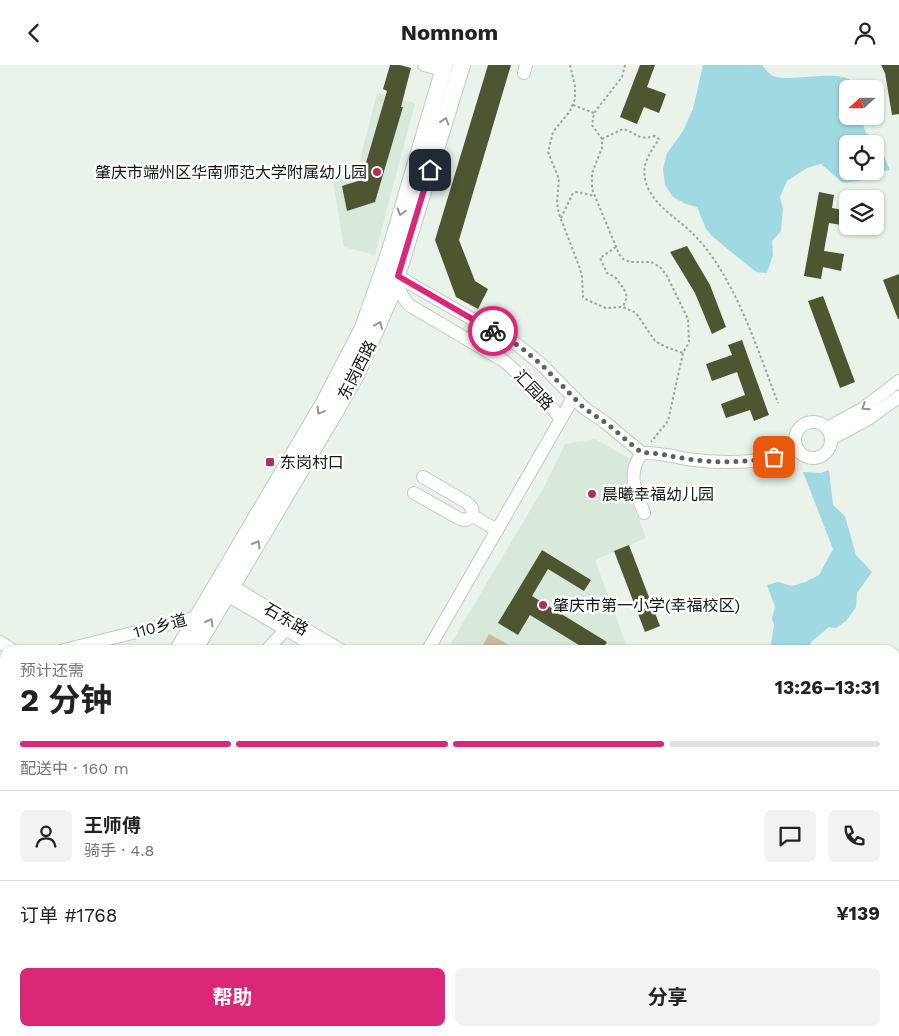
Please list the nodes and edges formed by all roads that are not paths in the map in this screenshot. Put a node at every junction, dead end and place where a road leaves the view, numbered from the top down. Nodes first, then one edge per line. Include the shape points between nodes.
1 (424, 65) edge
2 (462, 65) edge
3 (444, 67) edge
4 (398, 276) junction
5 (899, 381) edge
6 (899, 397) edge
7 (573, 398) junction
8 (561, 419) junction
9 (829, 434) junction
10 (798, 450) junction
11 (642, 453) junction
12 (423, 477) dead end
13 (414, 493) dead end
14 (644, 513) dead end
15 (473, 516) junction
16 (497, 530) junction
17 (223, 587) junction
18 (197, 617) junction
19 (285, 630) junction
20 (84, 645) edge
21 (181, 645) edge
22 (196, 645) edge
23 (272, 645) edge
24 (312, 645) edge
25 (332, 645) edge
26 (431, 645) edge

1 - 3 street
4 -> 2 main road, 东岗西路
3 -> 17 main road, 东岗西路 via 389,254 363,328
4 - 7 street, 汇园路 via 519,346
4 - 8 street, 汇园路 via 401,294 409,305 504,361 540,393
17 -> 4 main road, 东岗西路 via 356,373
5 -> 9 street
6 - 9 street via 868,419
7 - 8 street
7 - 11 street, 汇园路
8 - 16 street
9 - 10 street via 828,450 819,457 807,457
9 - 10 street via 823,424 811,421 800,427 794,438
10 - 11 street via 761,460 721,461
11 - 14 street via 635,462 632,482
12 - 15 street via 466,502 472,508
13 - 15 street via 460,519
15 - 16 street
16 - 26 street
17 - 18 main road, 东岗西路
17 - 19 street, 石东路
22 -> 17 main road, 东岗西路
17 - 25 street, 石东路 via 259,603
18 - 20 street, 110乡道
18 - 21 main road, 东岗西路
19 - 23 street
19 - 24 street, 石东路

